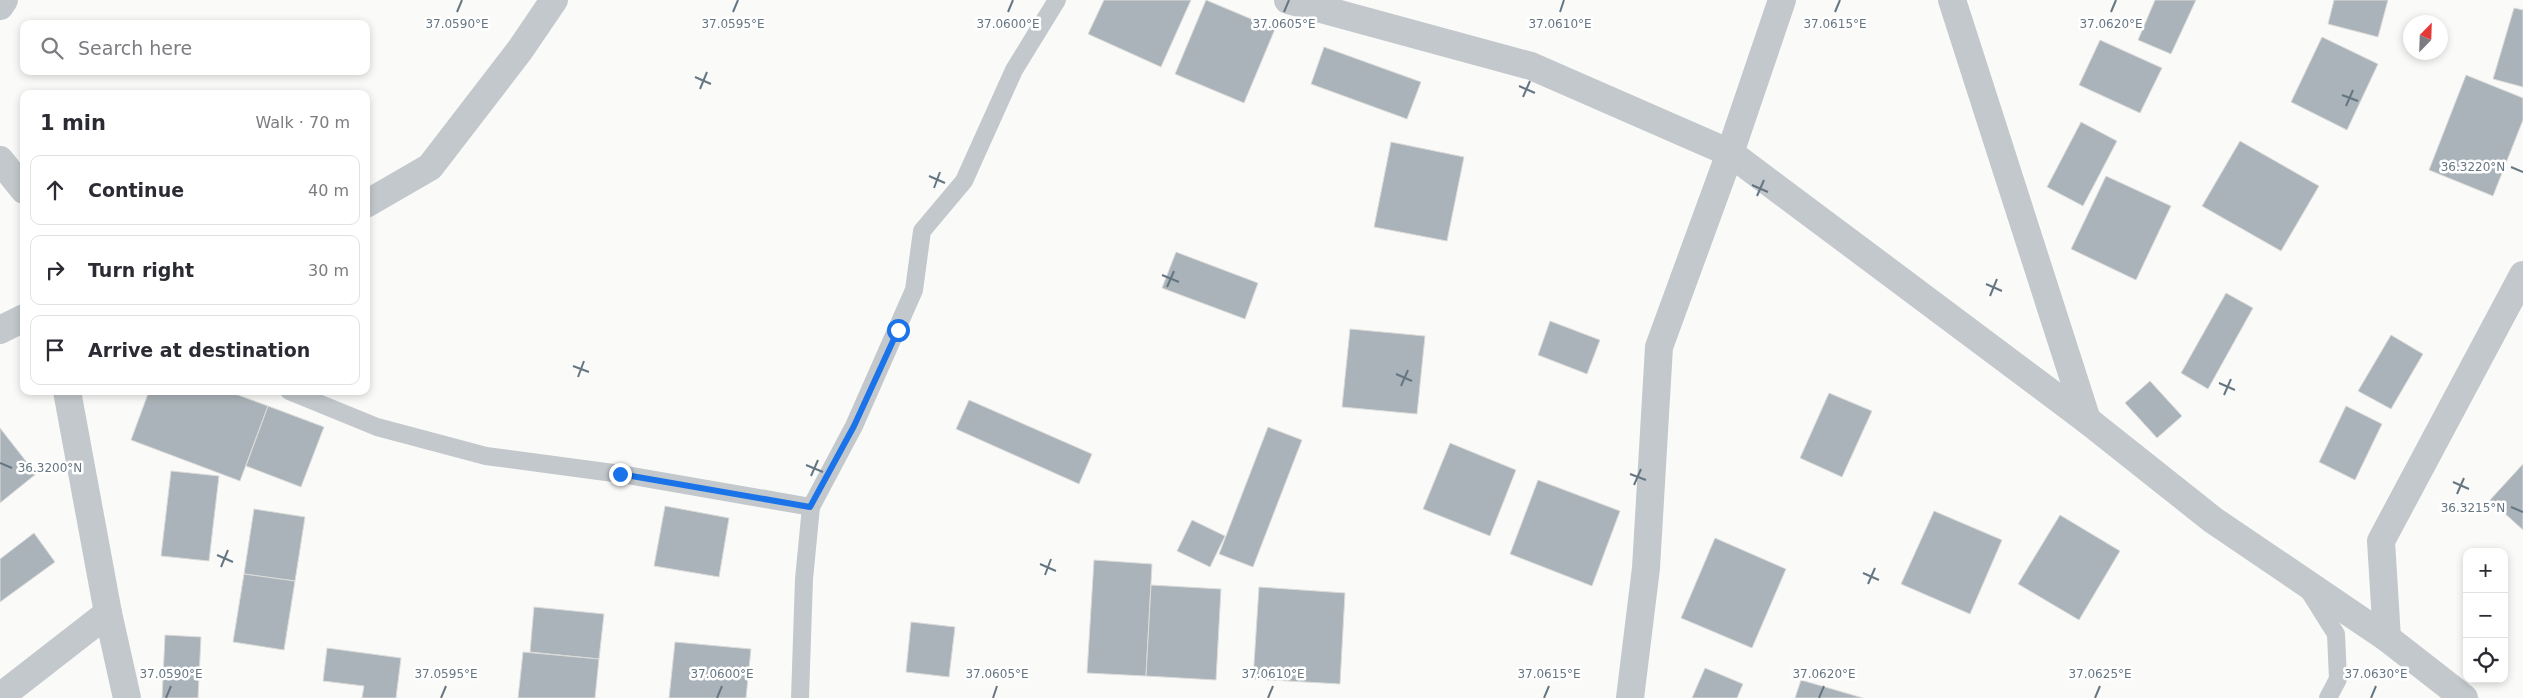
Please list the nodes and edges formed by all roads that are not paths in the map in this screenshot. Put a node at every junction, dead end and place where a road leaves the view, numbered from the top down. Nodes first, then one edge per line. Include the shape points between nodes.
1 (4, 0) edge
2 (554, 0) edge
3 (1057, 0) edge
4 (1288, 0) edge
5 (1782, 0) edge
6 (1952, 0) edge
7 (0, 6) edge
8 (1730, 153) junction
9 (0, 160) edge
10 (20, 185) edge
11 (370, 202) edge
12 (2523, 275) edge
13 (20, 320) edge
14 (0, 330) edge
15 (68, 395) edge
16 (299, 395) edge
17 (2087, 420) junction
18 (810, 507) junction
19 (2304, 581) junction
20 (108, 613) junction
21 (2387, 638) junction
22 (0, 698) edge
23 (127, 698) edge
24 (800, 698) edge
25 (1630, 698) edge
26 (2328, 698) edge
27 (2464, 698) edge

1 - 7 street
2 - 11 street via 520,50 430,167
3 - 18 lane via 1014,70 964,181 922,231 914,290 854,426
4 - 8 street via 1530,66
5 - 8 street
6 - 17 street
8 - 17 street
8 - 25 street via 1659,347 1646,568
9 - 10 street
12 - 21 street via 2381,541
13 - 14 street
15 - 20 street
16 - 18 lane via 377,427 486,456 620,474
17 - 19 street via 2212,520
18 - 24 lane
19 - 21 street
19 - 26 lane via 2336,634 2338,679
20 - 22 street
20 - 23 street
21 - 27 street

